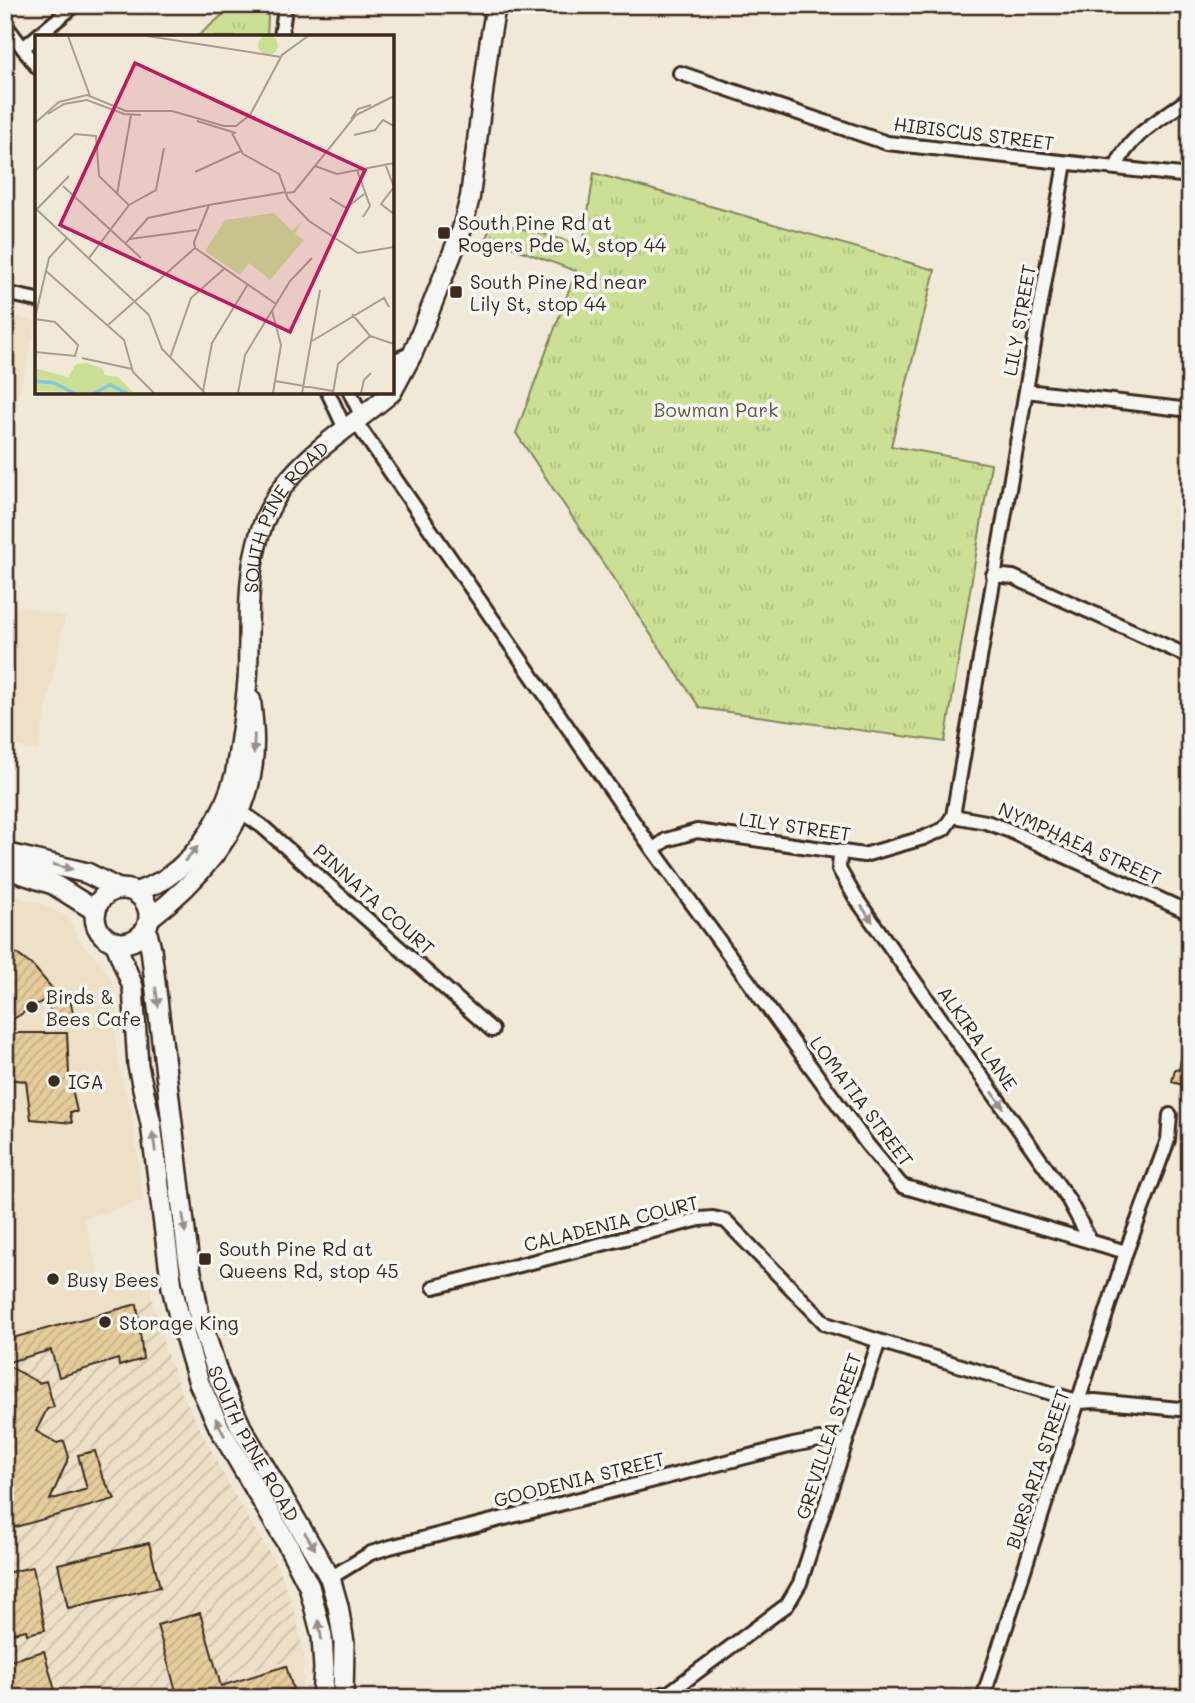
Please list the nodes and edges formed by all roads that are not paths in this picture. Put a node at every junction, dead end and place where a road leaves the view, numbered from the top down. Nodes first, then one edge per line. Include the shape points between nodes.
1 (75, 5) edge
2 (282, 5) edge
3 (496, 5) edge
4 (5, 24) edge
5 (39, 35) edge
6 (281, 35) edge
7 (35, 38) edge
8 (23, 48) junction
9 (35, 64) edge
10 (680, 73) dead end
11 (1190, 98) edge
12 (1065, 163) junction
13 (1116, 168) junction
14 (1190, 176) edge
15 (5, 293) edge
16 (35, 300) edge
17 (413, 353) junction
18 (394, 359) edge
19 (394, 388) edge
20 (1026, 391) junction
21 (330, 394) edge
22 (350, 394) edge
23 (389, 394) edge
24 (1190, 410) edge
25 (354, 422) junction
26 (993, 575) junction
27 (1190, 657) edge
28 (233, 807) junction
29 (953, 816) junction
30 (653, 850) junction
31 (840, 853) junction
32 (5, 856) edge
33 (5, 868) edge
34 (127, 890) junction
35 (96, 911) junction
36 (1190, 914) edge
37 (148, 924) junction
38 (116, 943) junction
39 (492, 1030) dead end
40 (1170, 1115) dead end
41 (1091, 1242) junction
42 (1126, 1252) junction
43 (434, 1287) dead end
44 (879, 1341) junction
45 (1080, 1402) junction
46 (1190, 1410) edge
47 (846, 1441) junction
48 (330, 1578) junction
49 (321, 1698) edge
50 (343, 1698) edge
51 (649, 1698) edge
52 (983, 1698) edge

1 - 5 street
2 - 6 street
3 - 17 main road, SOUTH PINE ROAD via 470,197
4 - 8 street
7 - 8 street
8 - 9 street
10 - 12 street, HIBISCUS STREET via 887,143
11 - 13 street via 1136,137
12 - 13 street, HIBISCUS STREET
12 - 20 street, LILY STREET
13 - 14 street, HIBISCUS STREET
15 - 16 street
17 - 18 street
17 - 19 main road, SOUTH PINE ROAD
20 - 24 street
20 - 26 street, LILY STREET
21 - 25 street
22 - 25 street
23 - 25 main road, SOUTH PINE ROAD
25 - 28 main road, SOUTH PINE ROAD via 288,480 267,515 253,555 248,676
25 - 30 street
26 - 27 street via 1013,577
26 - 29 street, LILY STREET
34 -> 28 main road, SOUTH PINE ROAD via 163,880
28 - 37 main road, SOUTH PINE ROAD via 230,830 202,868
28 - 39 street, PINNATA COURT via 263,827
29 - 31 street, LILY STREET via 944,829 923,838 863,855
29 - 36 street, NYMPHAEA STREET via 1008,830
30 - 31 street, LILY STREET via 666,840 697,831
30 - 41 street, LOMATIA STREET via 902,1186
31 -> 41 street, ALKIRA LANE via 839,869 855,897 1068,1199
32 -> 34 main road via 87,873
33 - 35 main road via 53,884
34 - 35 main road via 103,896
34 - 37 main road via 146,903
35 - 38 main road via 97,927
37 - 38 main road via 133,942
37 -> 48 main road, SOUTH PINE ROAD via 188,1256 202,1326 241,1427
49 -> 38 main road, SOUTH PINE ROAD via 322,1636 309,1586 220,1429 179,1316 152,1124 138,1066 133,987
40 - 42 street, BURSARIA STREET via 1168,1140
41 - 42 street, LOMATIA STREET
42 - 45 street, BURSARIA STREET
43 - 44 street, CALADENIA COURT via 713,1218 726,1221 826,1324
44 - 45 street, GREVILLEA STREET
44 - 47 street, GREVILLEA STREET
45 - 46 street, GREVILLEA STREET
45 - 52 street, BURSARIA STREET
47 - 48 street, GOODENIA STREET via 793,1445 390,1546
47 - 51 street, GREVILLEA STREET via 800,1583 787,1605 670,1692
48 - 50 main road, SOUTH PINE ROAD via 344,1643

